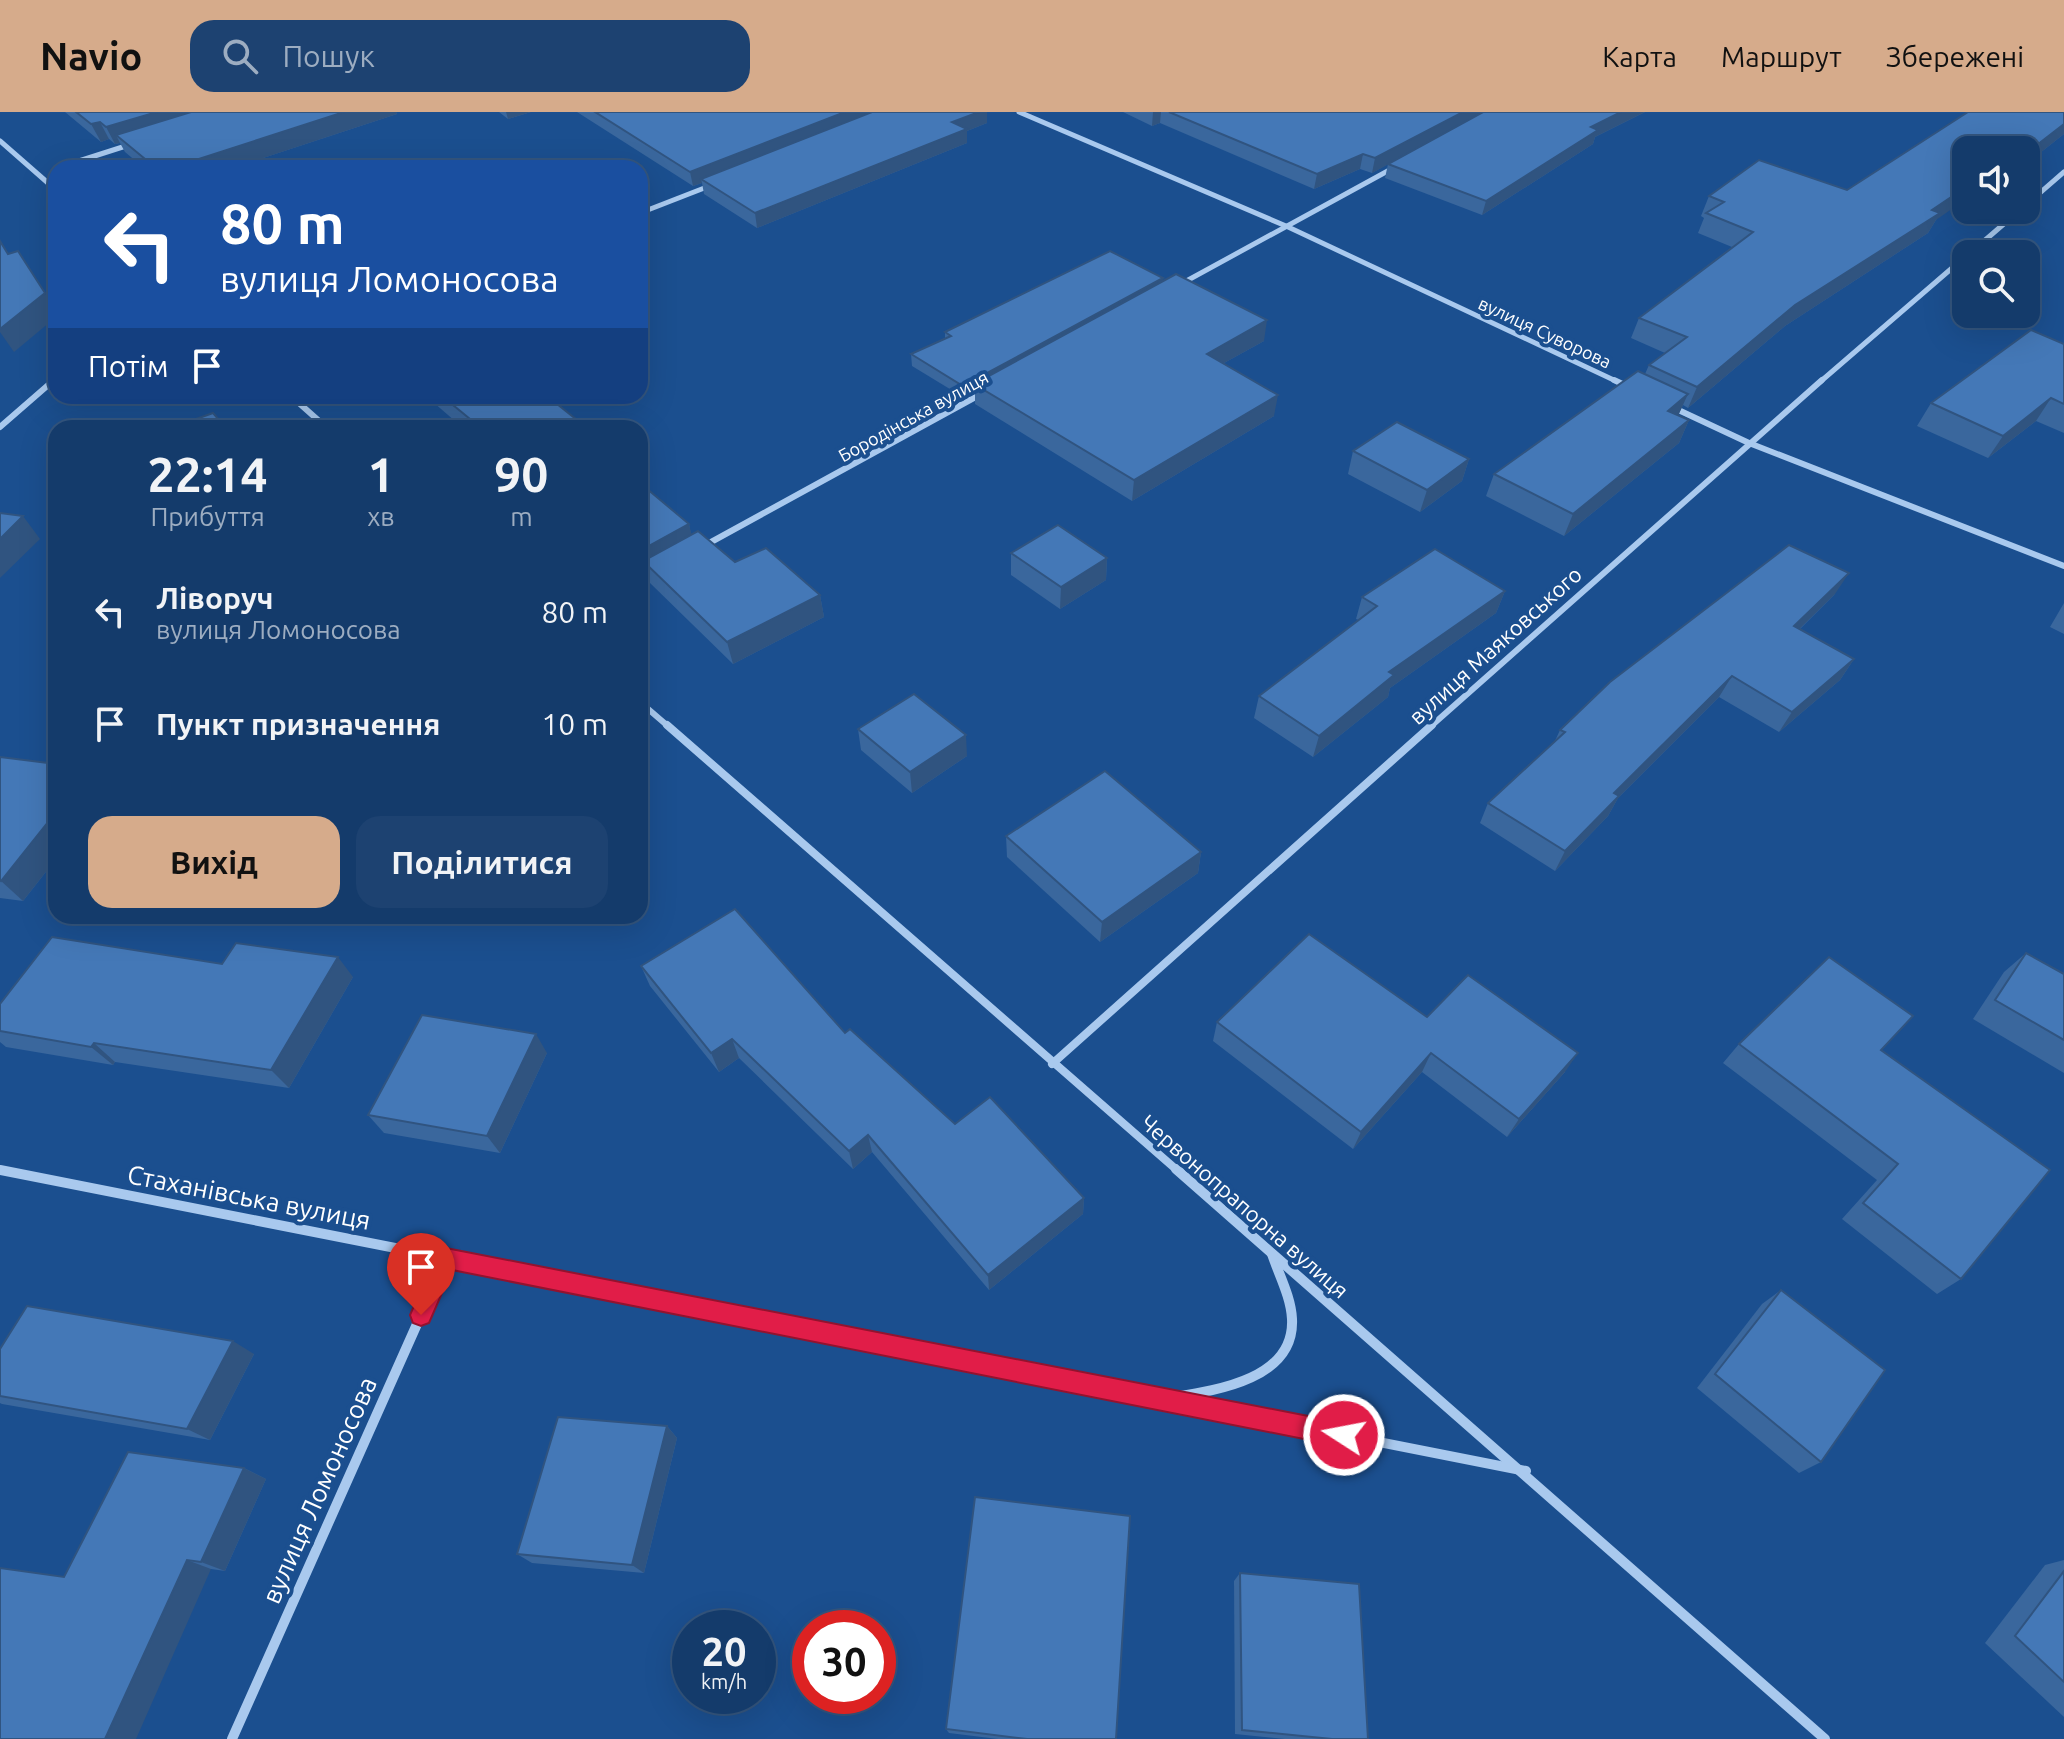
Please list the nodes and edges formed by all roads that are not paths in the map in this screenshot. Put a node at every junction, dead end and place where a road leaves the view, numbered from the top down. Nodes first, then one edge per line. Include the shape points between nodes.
1 (1019, 112) edge
2 (146, 140) edge
3 (0, 141) edge
4 (82, 160) edge
5 (1397, 165) edge
6 (48, 171) edge
7 (2064, 172) edge
8 (38, 174) junction
9 (725, 179) edge
10 (48, 183) edge
11 (2040, 193) edge
12 (648, 210) edge
13 (2004, 224) edge
14 (1286, 226) junction
15 (1985, 240) edge
16 (1952, 268) edge
17 (1176, 287) edge
18 (48, 385) edge
19 (1633, 389) edge
20 (984, 393) edge
21 (1662, 402) edge
22 (300, 404) edge
23 (318, 420) edge
24 (0, 427) edge
25 (1749, 443) junction
26 (695, 551) edge
27 (667, 566) edge
28 (2064, 566) edge
29 (648, 577) edge
30 (648, 709) edge
31 (1052, 1064) junction
32 (0, 1170) edge
33 (1272, 1253) junction
34 (446, 1259) junction
35 (1161, 1400) junction
36 (1526, 1471) junction
37 (232, 1739) edge
38 (1825, 1739) edge

1 - 14 street, вулиця Суворова
2 - 4 street
3 - 8 street
5 - 14 street
6 - 8 street
7 - 11 street
8 - 10 street
9 - 12 street
13 - 15 street, вулиця Маяковського
14 - 17 street
14 - 19 street, вулиця Суворова
16 - 25 street, вулиця Маяковського
18 - 24 street
20 - 26 street, Бородінська вулиця
21 - 25 street
22 - 23 street
25 - 28 street
25 - 31 street, вулиця Маяковського
27 - 29 street
30 - 31 street, Червонопрапорна вулиця
31 - 33 street, Червонопрапорна вулиця
32 - 34 street, Стаханівська вулиця
33 - 35 street via 1292,1324 1283,1350 1262,1375 1221,1390
33 - 36 street, Червонопрапорна вулиця
34 - 35 street, Стаханівська вулиця
34 - 37 street, вулиця Ломоносова
35 - 36 street, Стаханівська вулиця
36 - 38 street, Червонопрапорна вулиця

